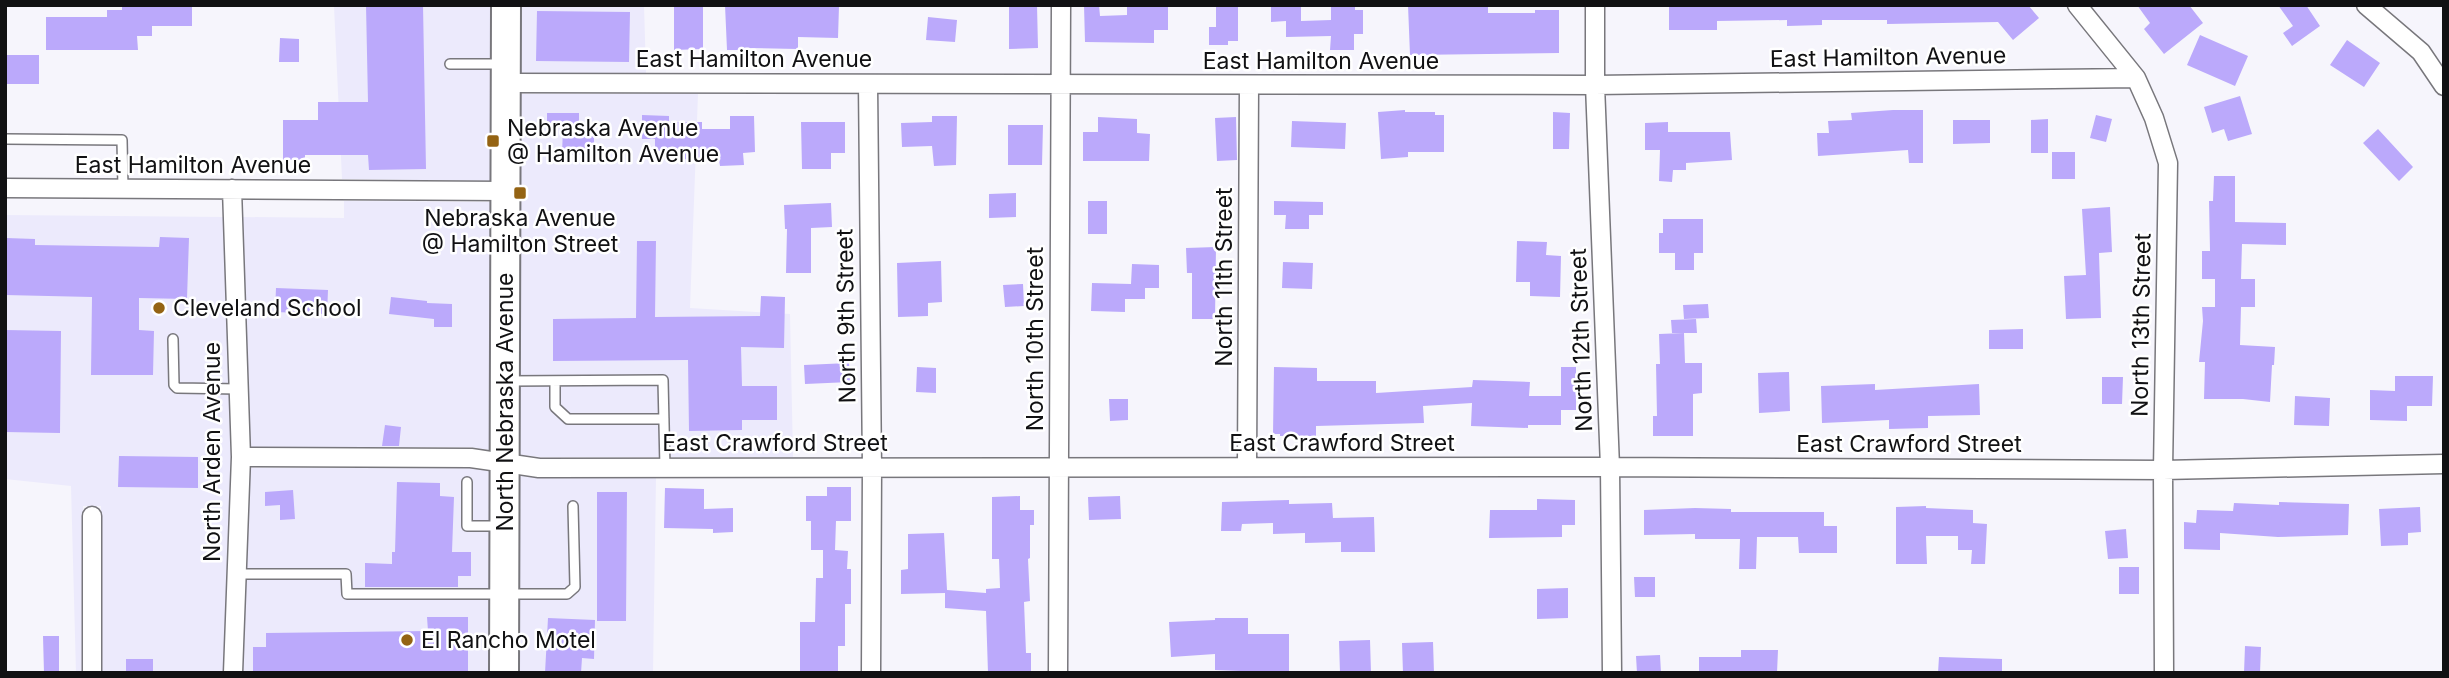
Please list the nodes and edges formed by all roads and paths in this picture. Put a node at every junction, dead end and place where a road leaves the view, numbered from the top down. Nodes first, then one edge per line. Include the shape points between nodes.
1 (506, 5) edge
2 (1061, 5) edge
3 (1595, 5) edge
4 (2077, 5) edge
5 (2366, 5) edge
6 (450, 64) dead end
7 (506, 73) junction
8 (2136, 78) junction
9 (868, 84) junction
10 (1060, 84) junction
11 (1595, 85) junction
12 (1249, 86) junction
13 (2444, 86) edge
14 (5, 139) edge
15 (5, 188) edge
16 (123, 188) junction
17 (232, 189) junction
18 (506, 191) junction
19 (173, 339) dead end
20 (555, 381) junction
21 (505, 382) junction
22 (239, 389) junction
23 (664, 419) junction
24 (241, 457) junction
25 (504, 463) junction
26 (2444, 464) edge
27 (1247, 467) junction
28 (1610, 467) junction
29 (665, 468) junction
30 (872, 468) junction
31 (1059, 468) junction
32 (2163, 470) junction
33 (467, 482) dead end
34 (573, 506) dead end
35 (92, 516) dead end
36 (504, 526) junction
37 (236, 574) junction
38 (504, 593) junction
39 (92, 673) edge
40 (233, 673) edge
41 (504, 673) edge
42 (871, 673) edge
43 (1058, 673) edge
44 (1612, 673) edge
45 (2164, 673) edge

1 - 7 main road, North Nebraska Avenue
2 - 10 street, North 10th Street
3 - 11 street, North 12th Street
4 - 8 street, North 13th Street
5 - 13 street via 2421,52
6 - 7 lane
7 - 9 street, East Hamilton Avenue
7 - 18 main road, North Nebraska Avenue
8 - 11 street, East Hamilton Avenue
8 - 32 street, North 13th Street via 2168,163
9 - 10 street, East Hamilton Avenue
9 - 30 street, North 9th Street
10 - 12 street, East Hamilton Avenue
10 - 31 street, North 10th Street
11 - 12 street, East Hamilton Avenue
11 - 28 street, North 12th Street
12 - 27 street, North 11th Street
14 - 16 lane via 122,141
15 - 16 street, East Hamilton Avenue
16 - 17 street, East Hamilton Avenue
17 - 18 street, East Hamilton Avenue
17 - 22 street, North Arden Avenue
18 - 21 main road, North Nebraska Avenue
19 - 22 lane via 177,388
20 - 21 lane
20 - 23 lane via 555,407 568,419
20 - 23 lane via 663,380
21 - 25 main road, North Nebraska Avenue
22 - 24 street, North Arden Avenue
23 - 29 lane
24 - 25 street, East Crawford Street via 471,458
24 - 37 street, North Arden Avenue
25 - 29 street, East Crawford Street via 539,468
25 - 36 main road, North Nebraska Avenue
26 - 32 street, East Crawford Street
27 - 28 street, East Crawford Street
27 - 31 street, East Crawford Street
28 - 32 street, East Crawford Street
28 - 44 street, North 12th Street
29 - 30 street, East Crawford Street
30 - 31 street, East Crawford Street
30 - 42 street, North 9th Street
31 - 43 street, North 10th Street
32 - 45 street, North 13th Street
33 - 36 lane via 467,526
34 - 38 lane via 575,587 567,594
35 - 39 street
36 - 38 main road, North Nebraska Avenue
37 - 38 lane via 346,574 347,594
37 - 40 street, North Arden Avenue
38 - 41 main road, North Nebraska Avenue

